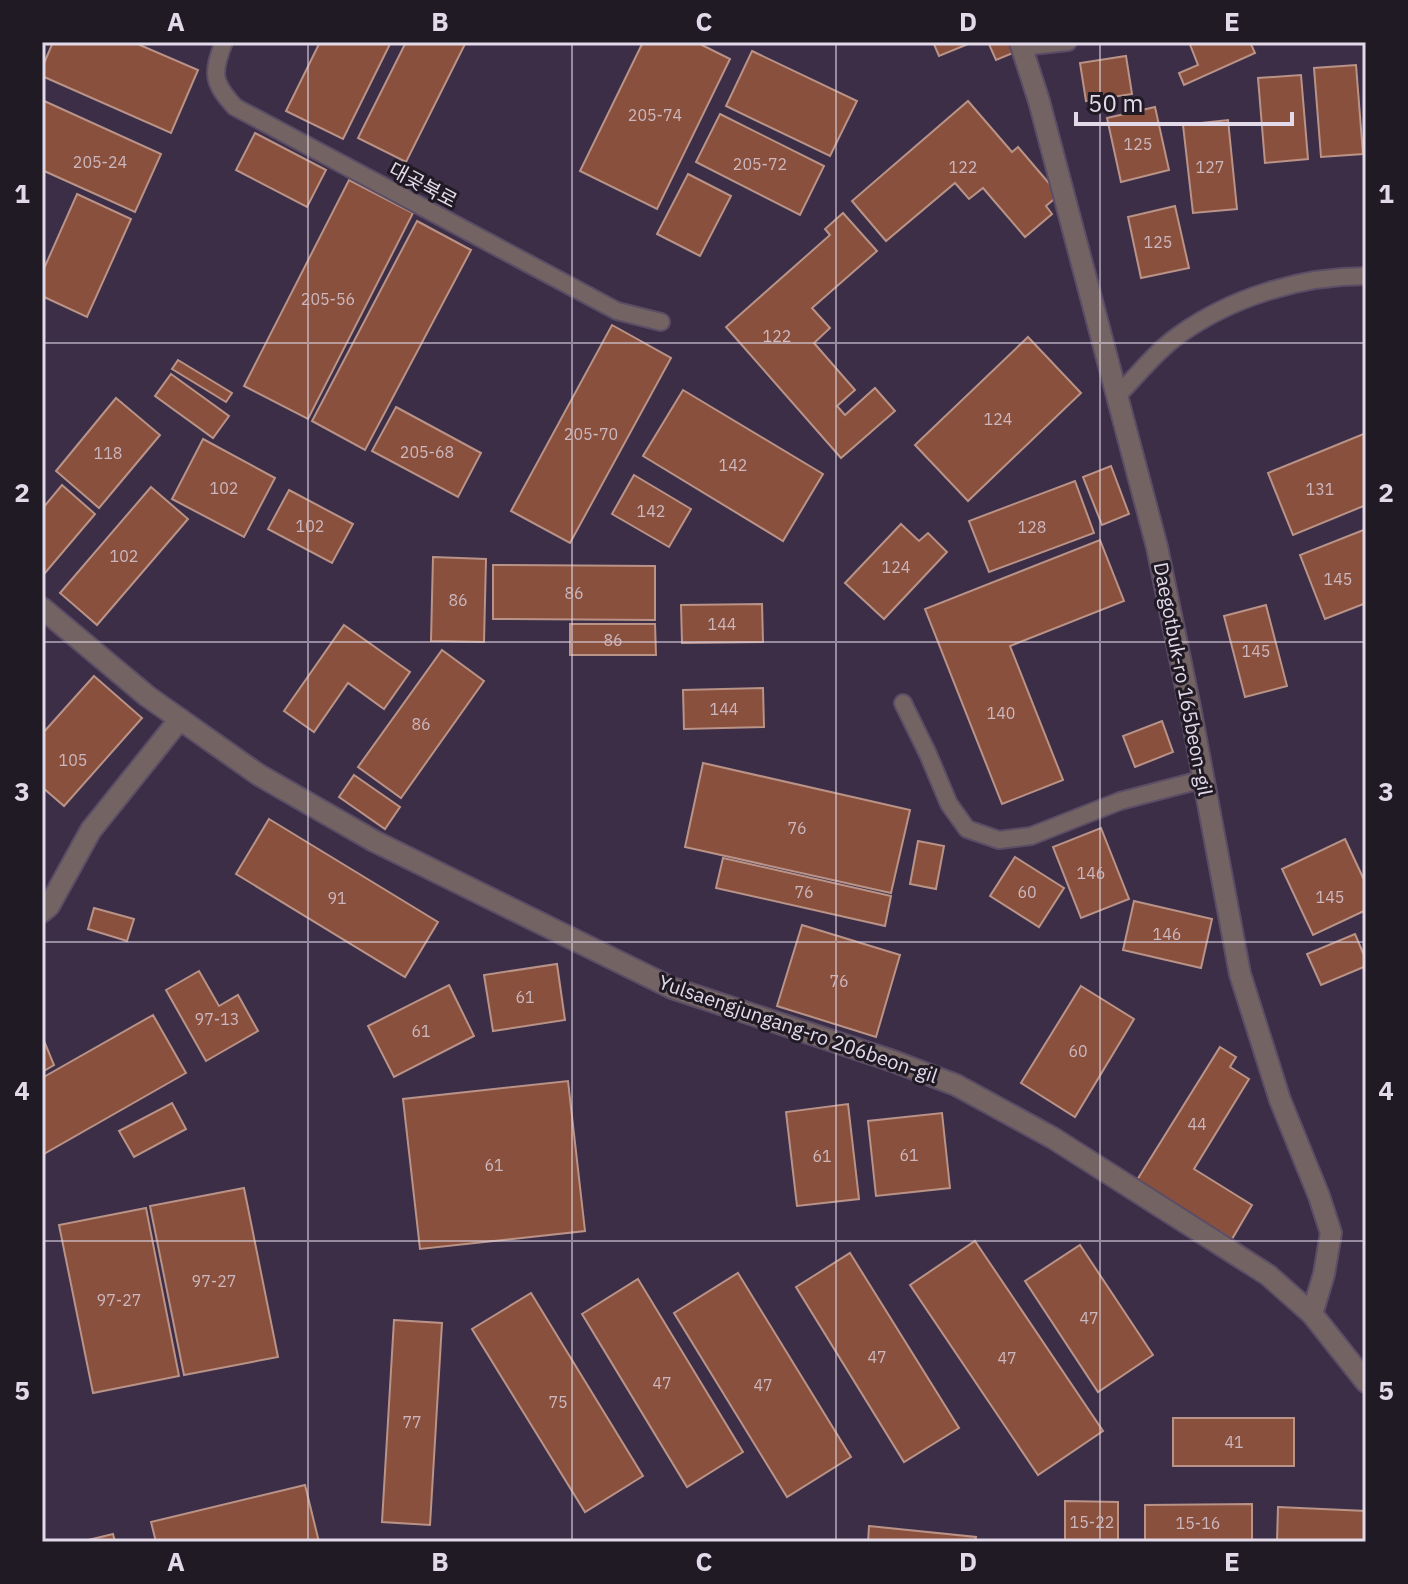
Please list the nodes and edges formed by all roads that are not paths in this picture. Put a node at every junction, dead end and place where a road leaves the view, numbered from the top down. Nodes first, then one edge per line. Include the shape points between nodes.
1 (224, 42) edge
2 (1068, 42) edge
3 (1021, 44) edge
4 (1366, 276) edge
5 (661, 322) dead end
6 (1117, 396) junction
7 (42, 608) edge
8 (903, 703) dead end
9 (180, 719) junction
10 (1204, 779) junction
11 (42, 912) edge
12 (1312, 1314) junction
13 (1366, 1382) edge

1 - 5 lane, 대곶북로 via 214,68 219,89 235,107 617,311
2 - 3 lane
3 - 6 street, Daegotbuk-ro 165beon-gil
4 - 6 lane via 1330,276 1229,306 1177,335
6 - 10 street, Daegotbuk-ro 165beon-gil via 1157,547
7 - 9 street, Yulsaengjungang-ro 206beon-gil
8 - 10 lane via 949,804 967,829 999,840 1031,836 1120,801
9 - 11 street via 91,830
9 - 12 street, Yulsaengjungang-ro 206beon-gil via 259,775 374,841 672,988 956,1085 1053,1138 1268,1275
10 - 12 street, Daegotbuk-ro 165beon-gil via 1240,974 1280,1100 1331,1233
12 - 13 street, Yulsaengjungang-ro 206beon-gil

